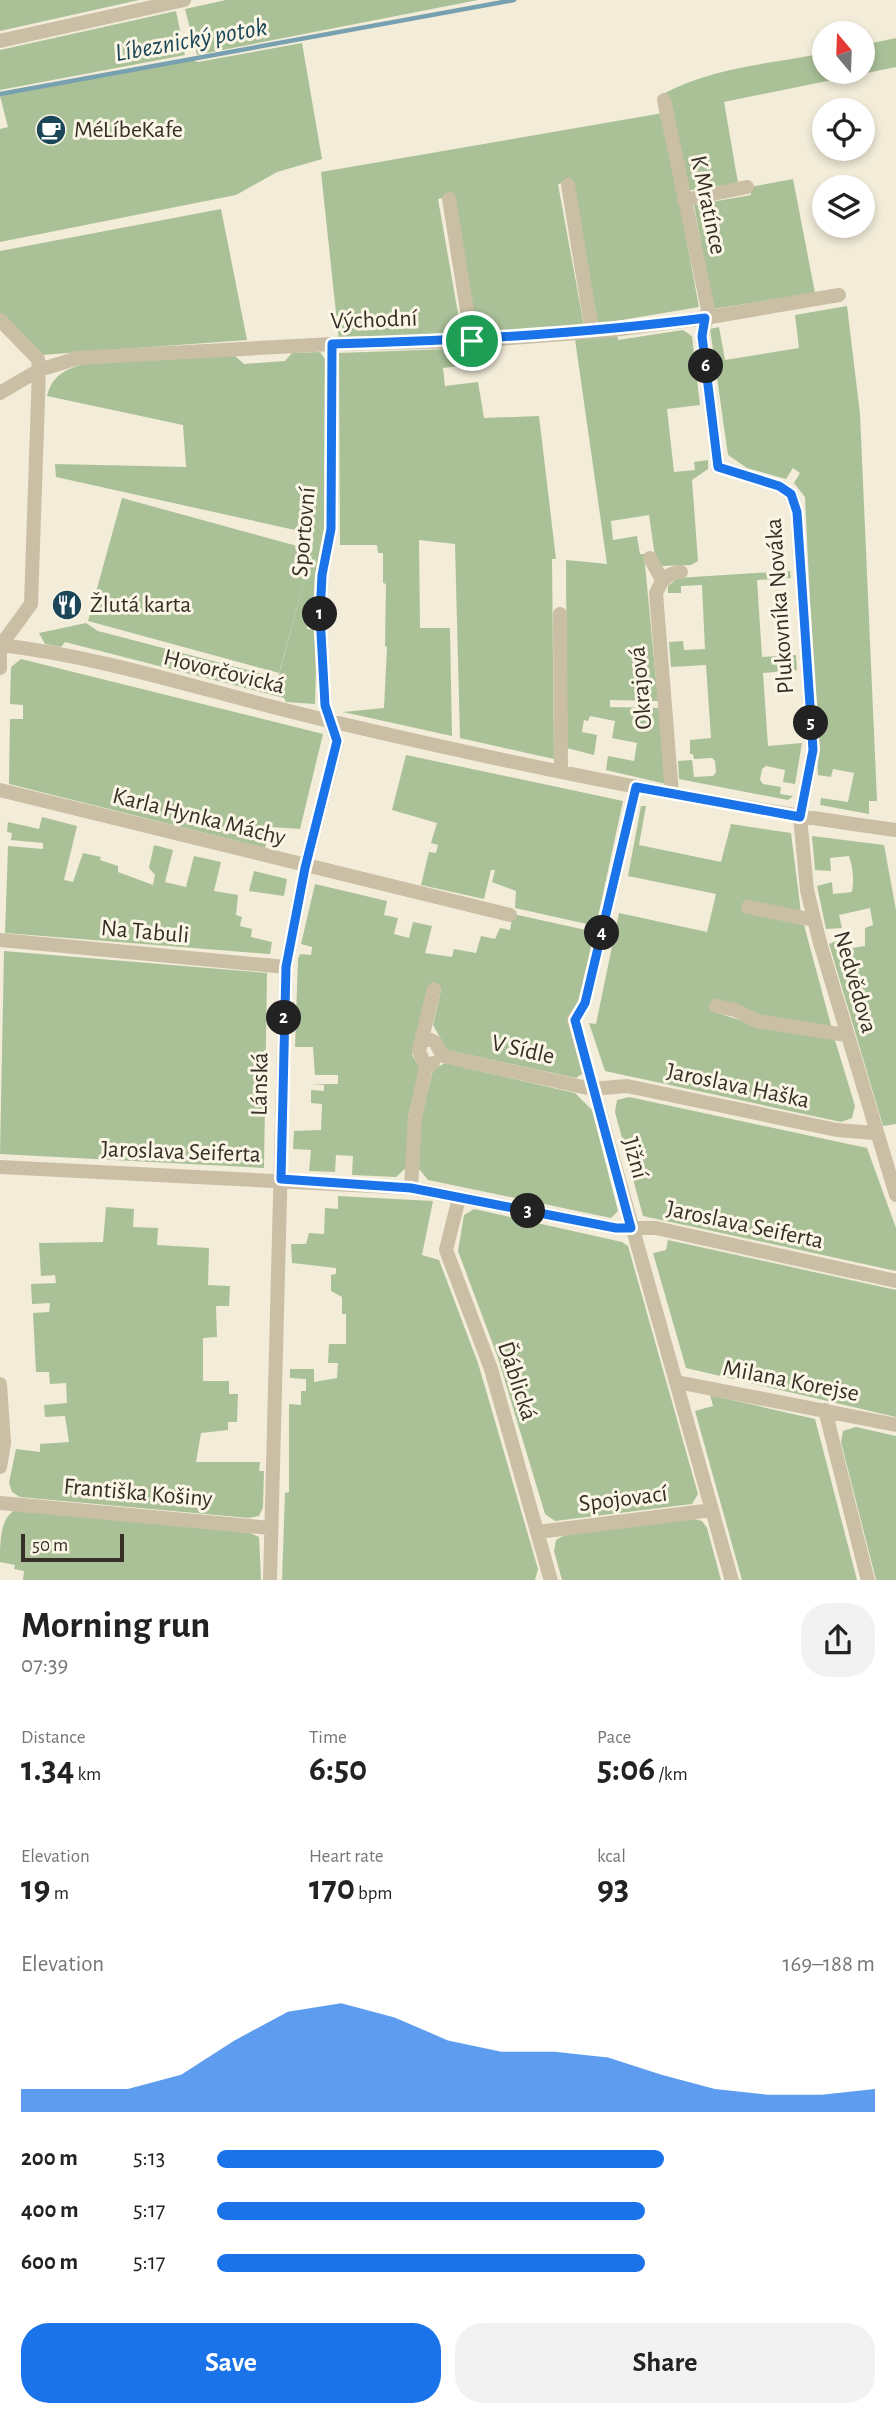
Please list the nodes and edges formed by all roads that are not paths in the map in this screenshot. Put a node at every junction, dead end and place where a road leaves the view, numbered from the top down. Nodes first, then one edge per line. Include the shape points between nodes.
1 (184, 0) edge
2 (0, 41) edge
3 (664, 100) dead end
4 (568, 185) dead end
5 (747, 187) dead end
6 (449, 199) dead end
7 (684, 200) junction
8 (839, 295) dead end
9 (705, 318) junction
10 (0, 320) edge
11 (592, 331) junction
12 (472, 341) junction
13 (332, 344) junction
14 (39, 370) junction
15 (0, 393) edge
16 (650, 558) dead end
17 (681, 572) dead end
18 (662, 580) junction
19 (560, 614) dead end
20 (0, 644) edge
21 (0, 668) edge
22 (332, 722) junction
23 (561, 772) junction
24 (636, 787) junction
25 (0, 790) edge
26 (672, 794) junction
27 (800, 817) junction
28 (896, 830) edge
29 (305, 868) junction
30 (748, 907) dead end
31 (509, 915) dead end
32 (814, 920) junction
33 (0, 940) edge
34 (286, 967) junction
35 (434, 989) dead end
36 (716, 1006) dead end
37 (846, 1035) junction
38 (422, 1036) junction
39 (443, 1056) junction
40 (426, 1068) junction
41 (592, 1089) junction
42 (875, 1133) junction
43 (0, 1167) edge
44 (281, 1179) junction
45 (411, 1188) junction
46 (896, 1195) edge
47 (459, 1198) junction
48 (631, 1228) junction
49 (896, 1281) edge
50 (677, 1382) junction
51 (0, 1384) edge
52 (825, 1410) junction
53 (896, 1425) edge
54 (0, 1467) edge
55 (0, 1503) edge
56 (712, 1510) junction
57 (271, 1528) junction
58 (538, 1532) junction
59 (270, 1580) edge
60 (551, 1580) edge
61 (732, 1580) edge
62 (868, 1580) edge

1 - 2 street
3 - 7 street, K Mratínce
4 - 11 street
5 - 7 street
6 - 12 street
7 - 9 street, K Mratínce via 708,309
8 - 9 street, Východní
9 - 11 street, Východní
9 - 27 street, Plukovníka Nováka via 702,336 718,467 779,486 791,494 797,512 813,750
10 - 14 street via 38,359
11 - 12 street, Východní
12 - 13 street, Východní
13 - 14 street, Východní via 78,358
13 - 22 street, Sportovní via 331,529 320,615 325,705
14 - 15 street, Východní
14 - 20 street via 32,604
16 - 18 street
17 - 18 street
18 - 26 street, Okrajová via 656,593
19 - 23 street
20 - 21 street
20 - 22 street, Hovorčovická via 61,654
22 - 23 street, Hovorčovická
22 - 29 street, Lánská via 337,741
23 - 24 street, Hovorčovická
24 - 26 street, Hovorčovická
24 - 41 street, Jižní via 585,1003 575,1020
25 - 29 street, Karla Hynka Máchy
26 - 27 street, Hovorčovická
27 - 28 street, Hovorčovická
27 - 32 street, Nedvědova
29 - 31 street, Karla Hynka Máchy
29 - 34 street, Lánská
30 - 32 street
32 - 37 street, Nedvědova
33 - 34 street, Na Tabuli
34 - 44 street, Lánská
35 - 38 street
36 - 37 street via 757,1021
37 - 42 street, Nedvědova
38 - 39 street via 435,1042
38 - 40 street via 419,1051
39 - 40 street
39 - 41 street, V Sídle
40 - 45 street via 415,1118
41 - 42 street, Jaroslava Haška via 627,1086 837,1130
41 - 48 street, Jižní
42 - 46 street, Nedvědova
43 - 44 street, Jaroslava Seiferta
44 - 45 street, Jaroslava Seiferta
44 - 57 street, Lánská
45 - 47 street, Jaroslava Seiferta
47 - 48 street, Jaroslava Seiferta
47 - 58 street, Ďáblická via 446,1250 491,1369
48 - 49 street, Jaroslava Seiferta via 656,1228
48 - 50 street, Jižní
50 - 52 street, Milana Korejse
50 - 56 street, Jižní
51 - 54 street via 4,1443
52 - 53 street, Milana Korejse
52 - 62 street
55 - 57 street, Františka Košiny
56 - 58 street, Spojovací
56 - 61 street, Jižní
57 - 59 street, Lánská
58 - 60 street, Ďáblická

